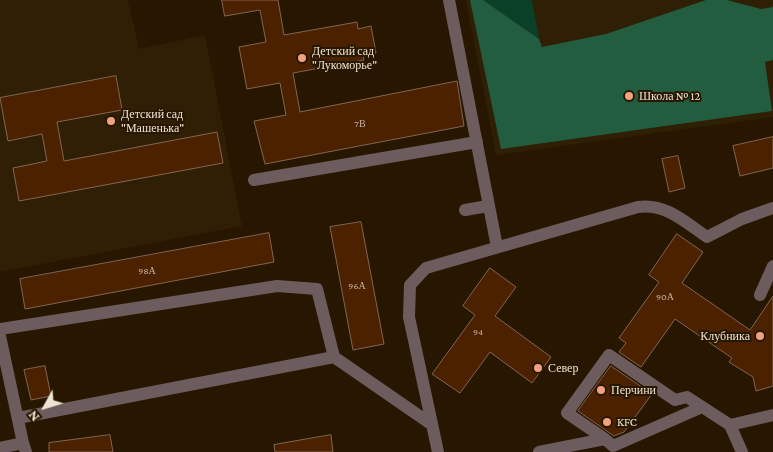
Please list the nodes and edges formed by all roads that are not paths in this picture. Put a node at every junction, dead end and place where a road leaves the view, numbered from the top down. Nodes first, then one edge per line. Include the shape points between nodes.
1 (449, 0) edge
2 (477, 142) junction
3 (254, 180) dead end
4 (488, 206) junction
5 (773, 208) edge
6 (465, 210) dead end
7 (497, 247) junction
8 (773, 266) edge
9 (760, 295) dead end
10 (0, 329) edge
11 (0, 336) edge
12 (334, 357) junction
13 (702, 407) junction
14 (773, 415) edge
15 (18, 418) junction
16 (431, 424) junction
17 (730, 425) junction
18 (605, 439) junction
19 (0, 448) edge
20 (25, 448) edge
21 (438, 452) edge
22 (539, 452) edge
23 (742, 452) edge

1 - 2 lane
2 - 3 lane
2 - 4 lane
4 - 6 lane
4 - 7 lane
5 - 7 lane via 707,237 666,210 652,205
7 - 16 lane via 426,268 410,285 409,316
8 - 9 lane
10 - 12 lane via 276,286 317,289
11 - 15 lane
12 - 15 lane
12 - 16 lane
13 - 17 lane
13 - 18 lane via 613,446
13 - 18 lane via 687,397 675,400 609,355 567,413
14 - 17 lane
15 - 20 lane
16 - 21 lane
17 - 23 lane
18 - 22 lane
19 - 20 lane

